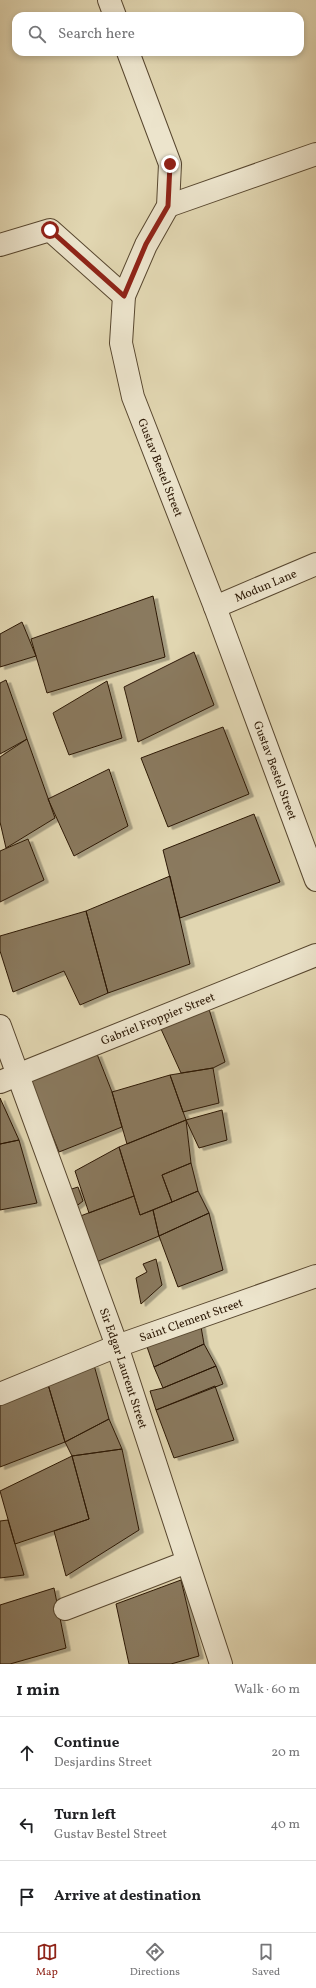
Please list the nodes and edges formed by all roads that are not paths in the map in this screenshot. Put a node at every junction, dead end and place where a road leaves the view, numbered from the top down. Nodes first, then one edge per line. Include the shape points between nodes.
1 (109, 0) edge
2 (114, 12) edge
3 (130, 56) edge
4 (316, 154) edge
5 (168, 206) junction
6 (0, 245) edge
7 (124, 296) junction
8 (316, 564) edge
9 (215, 608) junction
10 (316, 880) edge
11 (316, 955) edge
12 (0, 1026) edge
13 (9, 1078) edge
14 (316, 1276) edge
15 (117, 1346) junction
16 (0, 1394) edge
17 (188, 1562) junction
18 (66, 1609) dead end
19 (221, 1664) edge

1 - 2 street
3 - 5 street, Gustav Bestel Street via 170,164
4 - 5 street
5 - 7 street, Gustav Bestel Street via 146,244
6 - 7 street via 50,230
7 - 9 street, Gustav Bestel Street via 121,343 133,397
8 - 9 street, Modun Lane
9 - 10 street, Gustav Bestel Street
11 - 13 street, Gabriel Froppier Street
12 - 13 street, Sir Edgar Laurent Street
13 - 15 street, Sir Edgar Laurent Street
14 - 15 street, Saint Clement Street
15 - 16 street, Saint Clement Street
15 - 17 street, Sir Edgar Laurent Street
17 - 18 street
17 - 19 street, Sir Edgar Laurent Street

